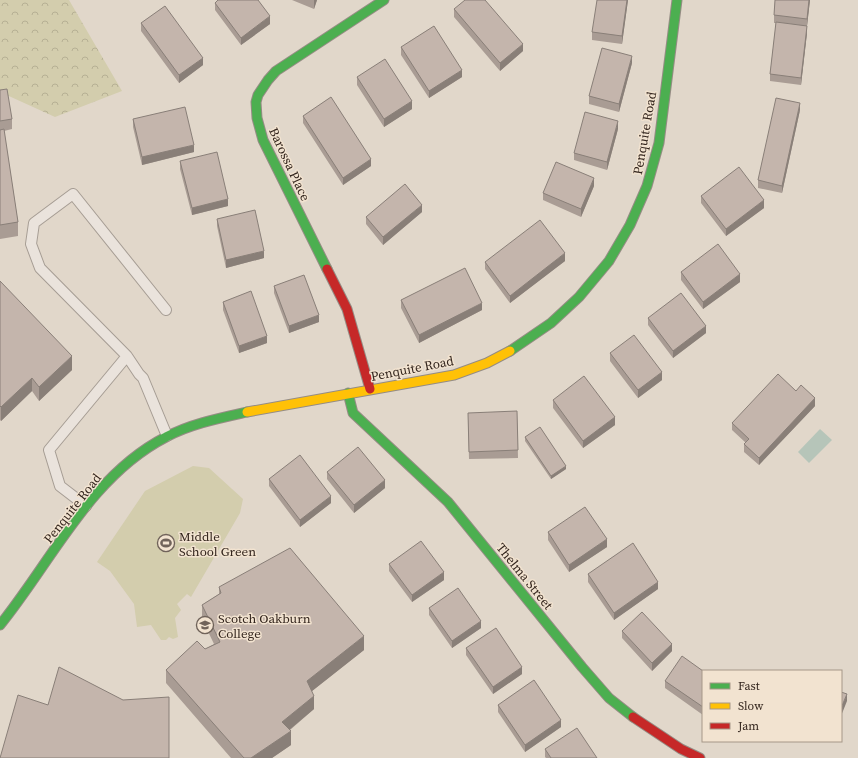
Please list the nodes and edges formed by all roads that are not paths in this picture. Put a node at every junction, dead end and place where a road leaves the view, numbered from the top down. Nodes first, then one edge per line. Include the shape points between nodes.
1 (384, 0) edge
2 (677, 0) edge
3 (166, 310) dead end
4 (127, 356) junction
5 (370, 389) junction
6 (348, 393) junction
7 (167, 436) junction
8 (86, 506) junction
9 (0, 625) edge
10 (700, 758) edge

1 - 5 street, Barossa Place via 276,71 263,85 255,100 256,118 263,140 347,309
2 - 5 street, Penquite Road via 659,143 647,186 630,225 609,261 551,323 487,363 454,375
3 - 4 lane via 73,194 34,223 31,244 40,268
4 - 7 lane via 143,378
4 - 8 lane via 49,450 60,486
5 - 6 street, Penquite Road
6 - 7 street, Penquite Road via 210,420
6 - 10 street, Thelma Street via 353,413 448,502 609,698 642,724
7 - 8 street, Penquite Road via 131,459
8 - 9 street, Penquite Road

